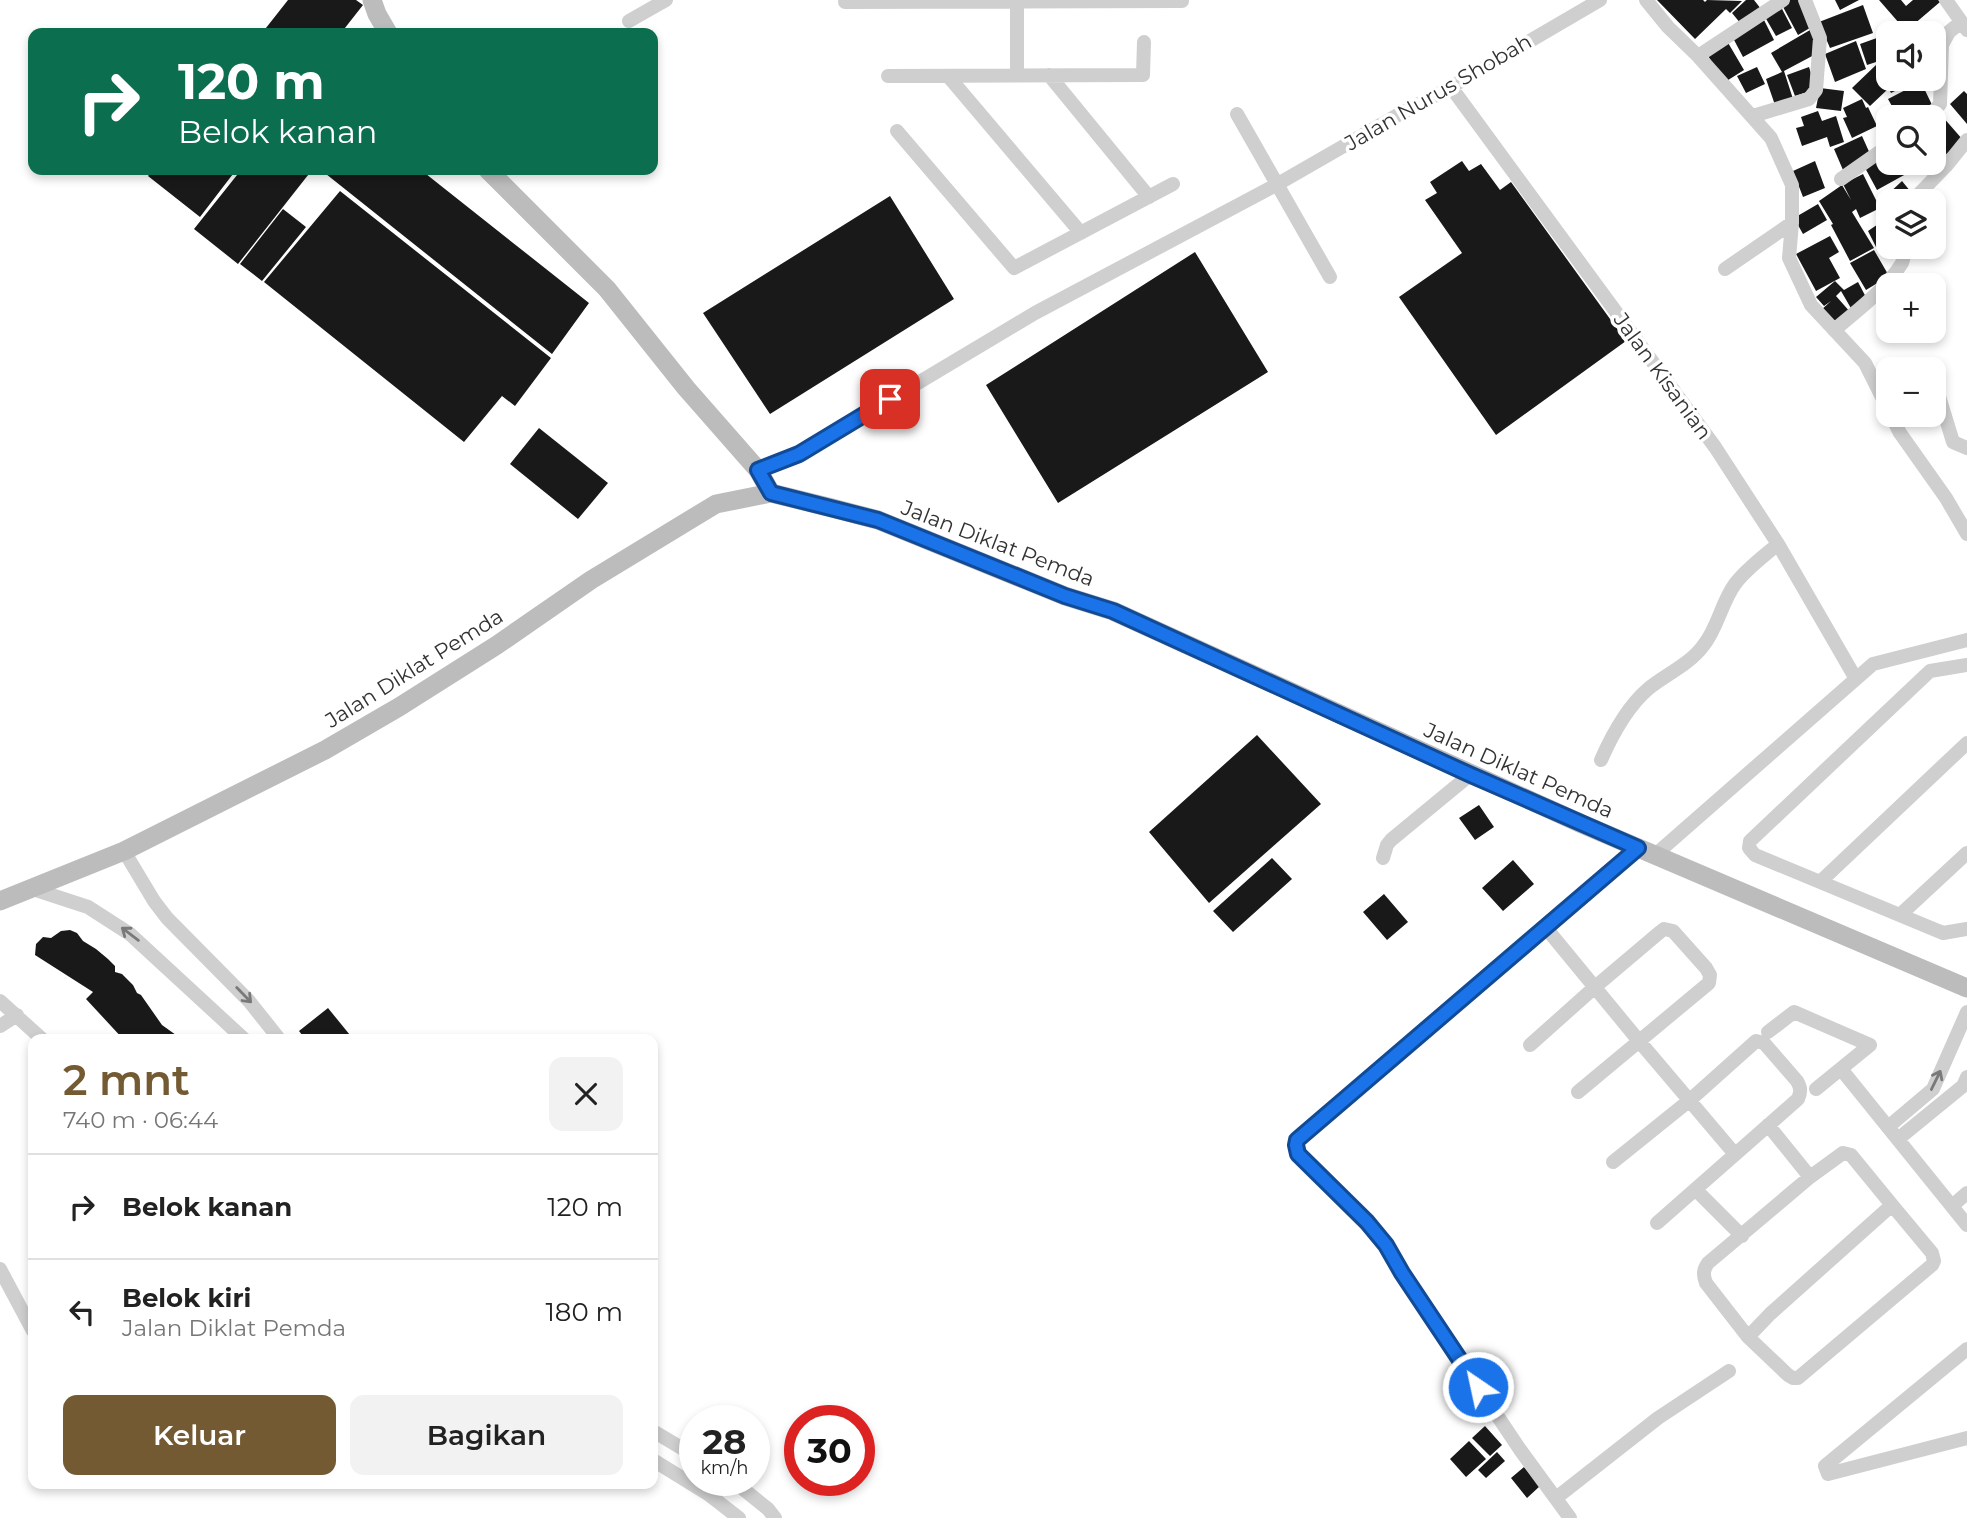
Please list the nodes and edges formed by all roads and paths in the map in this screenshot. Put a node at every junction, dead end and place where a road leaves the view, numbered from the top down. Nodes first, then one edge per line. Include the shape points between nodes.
1 (372, 0) edge
2 (1600, 0) edge
3 (1646, 0) edge
4 (1783, 0) edge
5 (1805, 0) edge
6 (1946, 0) edge
7 (1017, 1) edge
8 (1182, 1) edge
9 (656, 2) edge
10 (845, 2) dead end
11 (629, 21) dead end
12 (1964, 26) edge
13 (385, 28) edge
14 (1144, 42) dead end
15 (1698, 56) junction
16 (1017, 75) junction
17 (1049, 75) junction
18 (888, 76) dead end
19 (948, 76) junction
20 (1451, 87) junction
21 (1939, 105) edge
22 (1237, 114) dead end
23 (1753, 116) junction
24 (897, 131) dead end
25 (1967, 139) edge
26 (1876, 154) edge
27 (493, 175) edge
28 (1841, 179) dead end
29 (1173, 184) dead end
30 (1276, 184) junction
31 (1924, 189) edge
32 (1149, 197) junction
33 (1792, 223) junction
34 (1080, 233) junction
35 (1903, 259) edge
36 (1725, 269) dead end
37 (1330, 277) dead end
38 (1834, 330) junction
39 (1876, 385) edge
40 (1946, 419) edge
41 (1897, 427) edge
42 (1967, 448) edge
43 (758, 470) junction
44 (771, 493) junction
45 (1967, 534) edge
46 (1778, 544) junction
47 (1967, 640) edge
48 (1967, 665) edge
49 (1856, 678) junction
50 (1967, 743) edge
51 (1601, 760) dead end
52 (1471, 775) junction
53 (124, 851) junction
54 (1646, 852) junction
55 (1967, 853) edge
56 (1383, 858) dead end
57 (1820, 882) junction
58 (33, 888) junction
59 (0, 901) edge
60 (1900, 915) junction
61 (1967, 929) edge
62 (1549, 931) junction
63 (1595, 987) junction
64 (1967, 988) edge
65 (0, 1001) edge
66 (1967, 1012) edge
67 (17, 1015) junction
68 (0, 1026) edge
69 (1768, 1032) dead end
70 (37, 1034) edge
71 (239, 1034) edge
72 (275, 1034) edge
73 (1639, 1041) junction
74 (1530, 1045) dead end
75 (1841, 1069) junction
76 (1967, 1077) edge
77 (1816, 1089) dead end
78 (1578, 1093) dead end
79 (1690, 1100) junction
80 (1768, 1125) junction
81 (1888, 1127) junction
82 (1898, 1139) junction
83 (1734, 1153) junction
84 (1613, 1162) dead end
85 (1810, 1177) junction
86 (1696, 1190) junction
87 (1967, 1193) edge
88 (1892, 1205) junction
89 (1952, 1206) junction
90 (1657, 1223) dead end
91 (1967, 1225) edge
92 (1742, 1236) junction
93 (0, 1269) edge
94 (28, 1322) edge
95 (1748, 1337) junction
96 (1967, 1349) edge
97 (1729, 1371) dead end
98 (658, 1434) edge
99 (1967, 1438) edge
100 (679, 1446) edge
101 (658, 1463) edge
102 (752, 1496) edge
103 (1556, 1498) junction
104 (739, 1518) edge
105 (775, 1518) edge
106 (1570, 1518) edge

1 - 13 street
2 - 20 street, Jalan Nurus Shobah
3 - 15 street
4 - 15 street
5 - 23 street via 1820,37 1816,90 1809,99
6 - 12 street
7 - 8 street
7 - 10 street
7 - 16 street
9 - 11 street
12 - 21 street via 1949,32 1942,45
14 - 17 street via 1143,75
15 - 23 street
16 - 17 street
16 - 19 street
17 - 32 street
18 - 19 street
19 - 34 street
20 - 30 street, Jalan Nurus Shobah
20 - 46 street, Jalan Kisanian via 1715,447
22 - 30 street
23 - 33 street via 1771,138 1792,185
24 - 34 street via 1014,268
25 - 31 street
26 - 28 street
27 - 43 street via 607,289
29 - 32 street
30 - 37 street
30 - 43 street, Jalan Nurus Shobah via 1035,313 799,454
32 - 34 street
33 - 36 street
33 - 38 street via 1789,258 1811,305
35 - 38 street via 1880,289
38 - 39 street via 1865,363
40 - 42 street via 1953,442
41 - 45 street
43 - 44 street
44 - 52 street, Jalan Diklat Pemda via 878,520 1113,611
44 - 53 street, Jalan Diklat Pemda via 716,504 355,733
46 - 49 street, Jalan Kisanian
46 - 51 street via 1735,583 1702,649 1631,708
47 - 49 street via 1873,664
48 - 57 street via 1930,671 1750,841 1755,855
49 - 54 street
50 - 57 street
52 - 54 street, Jalan Diklat Pemda
52 - 56 street via 1391,840
53 - 58 street, Jalan Diklat Pemda
53 -> 72 street via 167,918 249,1000
54 - 62 street
54 - 64 street, Jalan Diklat Pemda
55 - 60 street
57 - 60 street
58 - 59 street, Jalan Diklat Pemda
71 -> 58 street via 130,933 88,907
60 - 61 street via 1943,933
62 - 63 street
62 - 103 street via 1296,1145 1298,1154 1386,1245
63 - 73 street
63 - 73 street via 1664,929 1673,931 1706,968 1709,983
63 - 74 street
65 - 67 street
81 -> 66 street via 1933,1089
67 - 68 street
67 - 70 street
69 - 75 street via 1794,1012 1870,1045
73 - 78 street
73 - 79 street
75 - 77 street
75 - 81 street
76 - 82 street via 1963,1086
79 - 80 street via 1753,1043 1761,1041 1800,1087 1798,1099
79 - 83 street
79 - 84 street
80 - 83 street
80 - 85 street
81 - 82 street
82 - 89 street
83 - 86 street
85 - 88 street via 1847,1153
85 - 92 street
86 - 90 street
86 - 92 street
87 - 89 street
88 - 95 street
88 - 95 street via 1932,1253 1932,1265 1798,1378 1788,1375
89 - 91 street
92 - 95 street via 1708,1263 1703,1276
93 - 94 street
96 - 99 street via 1825,1466 1828,1474
97 - 103 street via 1658,1418
98 - 100 street
101 - 104 street
102 - 105 street
103 - 106 street

